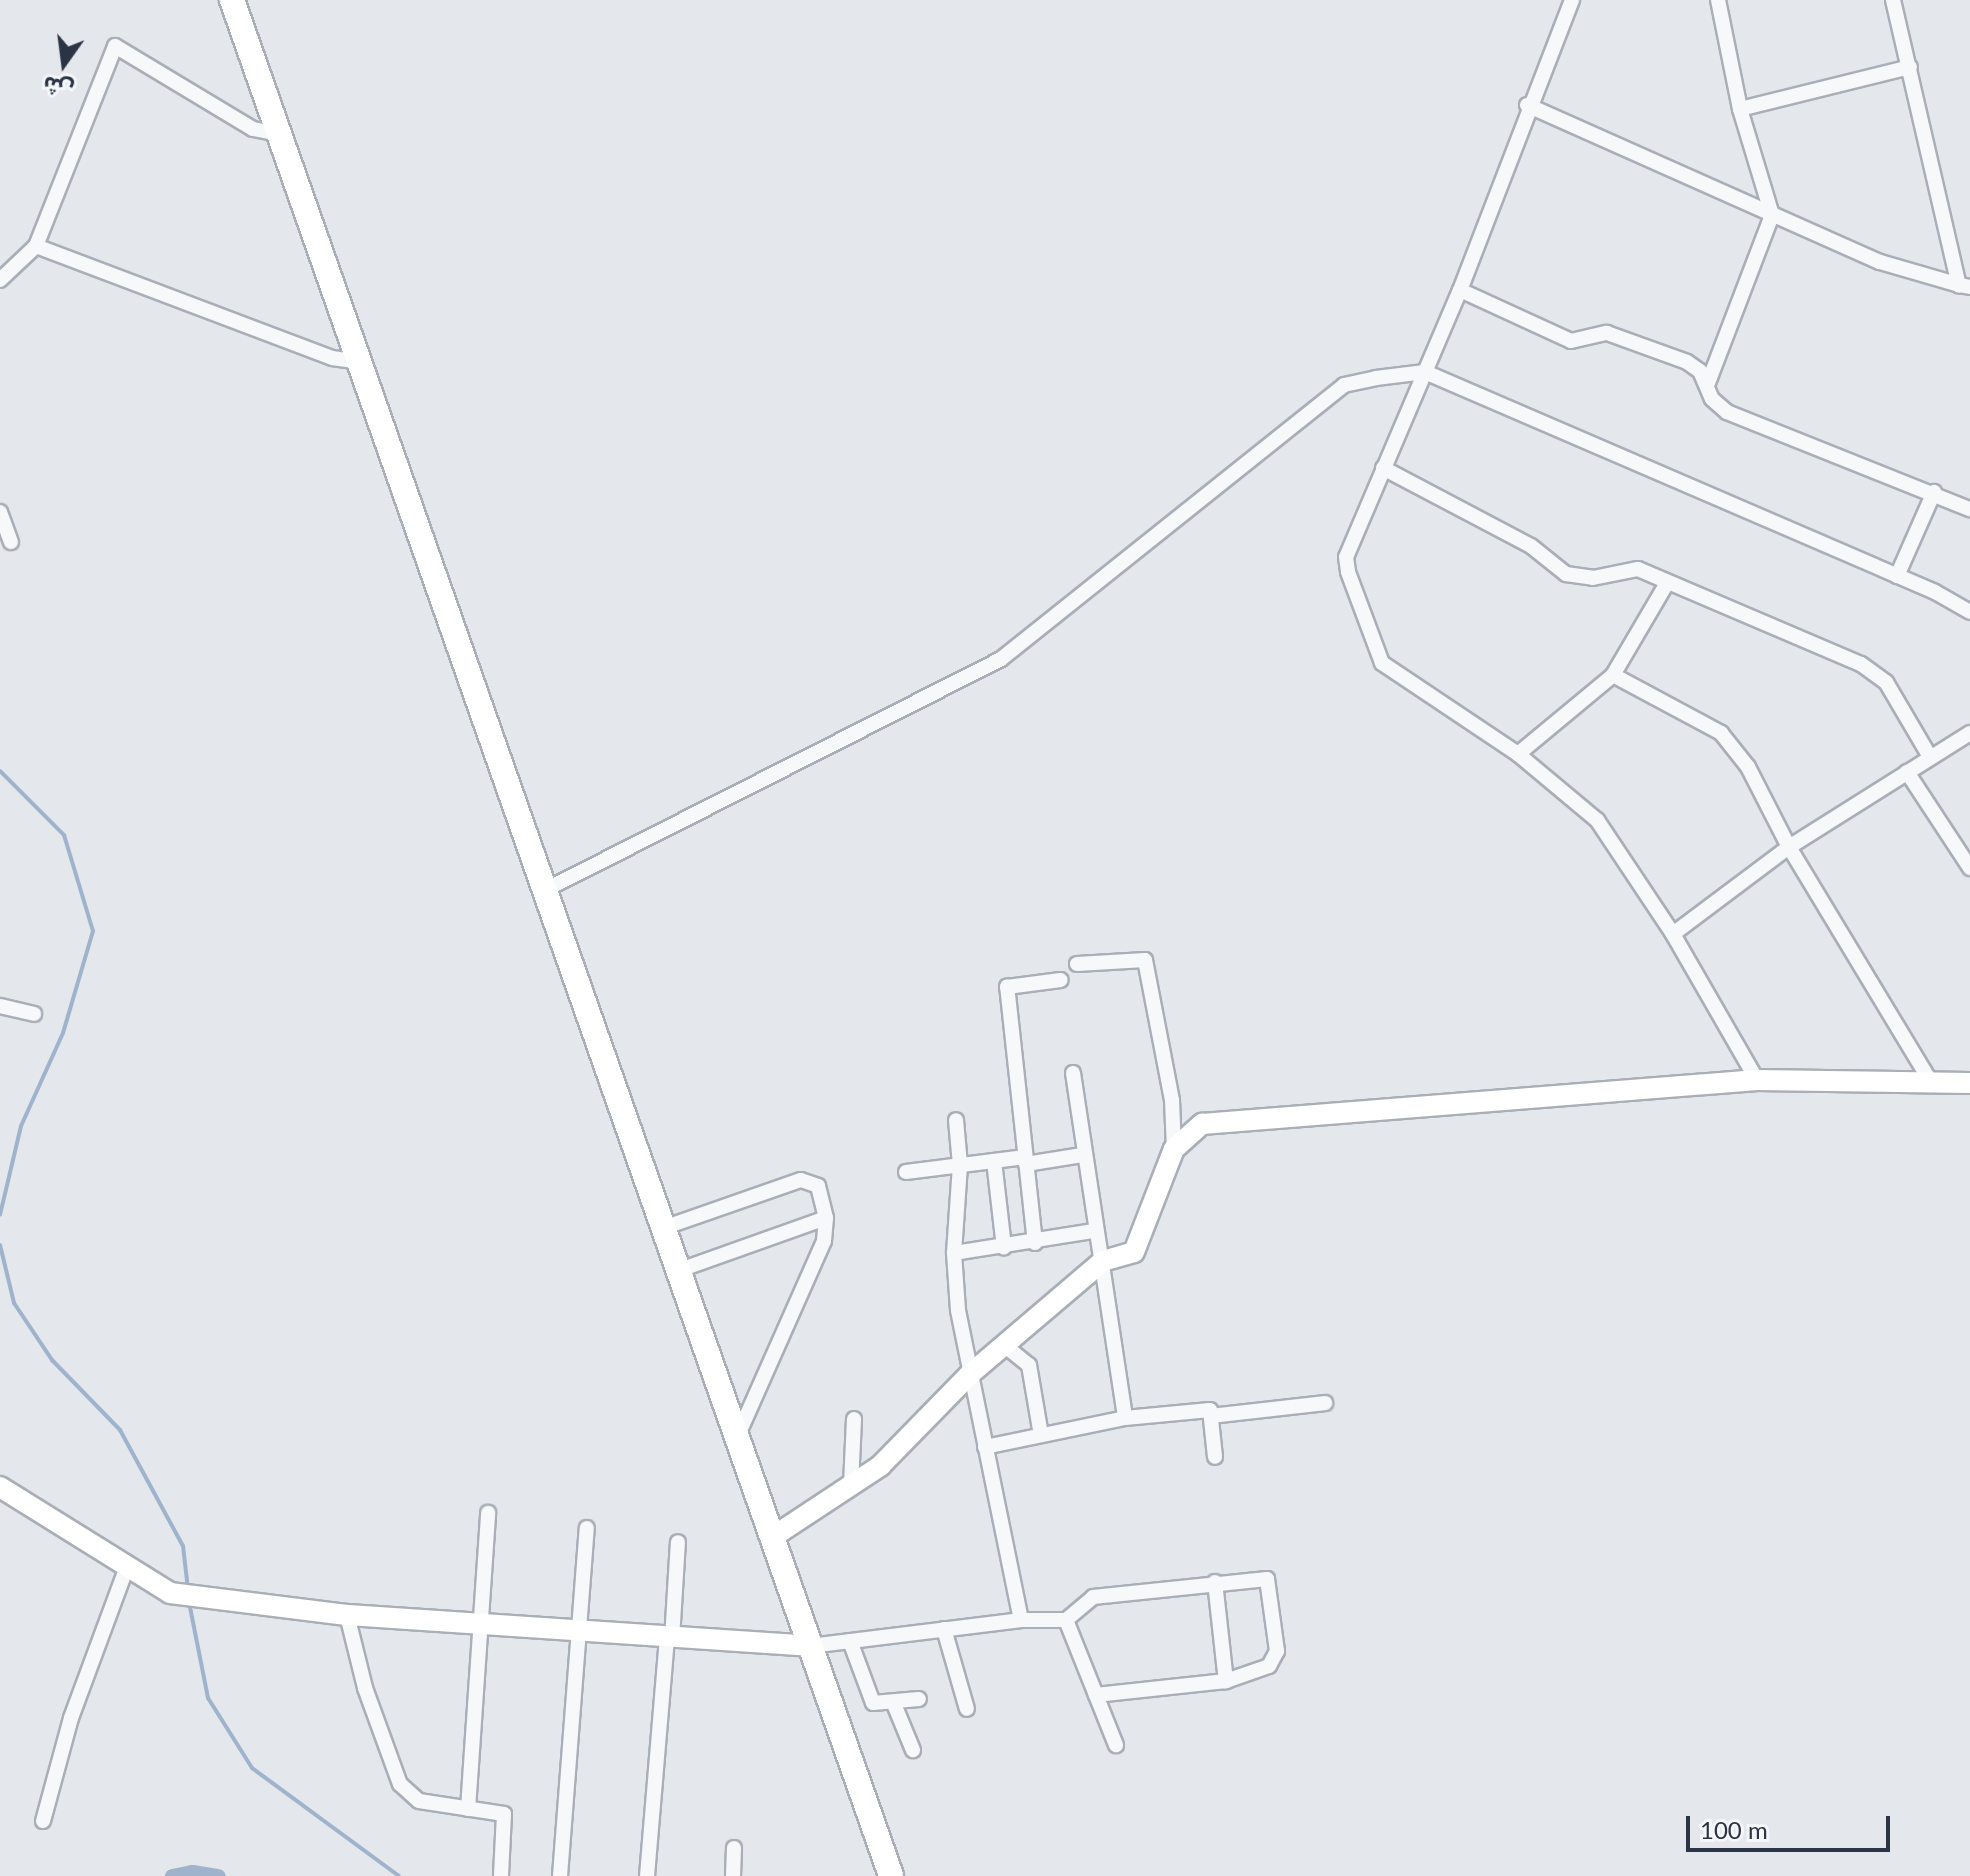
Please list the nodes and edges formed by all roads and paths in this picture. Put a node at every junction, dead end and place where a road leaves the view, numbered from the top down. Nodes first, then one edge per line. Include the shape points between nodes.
1 (232, 0) edge
2 (1572, 0) edge
3 (1718, 0) edge
4 (1893, 0) edge
5 (1910, 67) junction
6 (1527, 105) junction
7 (1740, 109) junction
8 (279, 134) junction
9 (1772, 215) junction
10 (36, 246) junction
11 (0, 280) edge
12 (1964, 286) edge
13 (1460, 290) junction
14 (360, 362) junction
15 (1425, 372) junction
16 (1708, 374) junction
17 (1383, 468) junction
18 (1934, 492) junction
19 (1970, 509) edge
20 (0, 512) edge
21 (11, 542) dead end
22 (1897, 576) junction
23 (1667, 583) junction
24 (1970, 612) edge
25 (1613, 675) junction
26 (1970, 733) edge
27 (1518, 754) junction
28 (1930, 757) junction
29 (1907, 772) junction
30 (1789, 847) junction
31 (1970, 868) edge
32 (543, 891) junction
33 (1673, 934) junction
34 (1077, 964) dead end
35 (1061, 980) dead end
36 (0, 1006) edge
37 (34, 1014) dead end
38 (1073, 1073) dead end
39 (1757, 1080) junction
40 (1970, 1083) edge
41 (1932, 1084) junction
42 (956, 1120) dead end
43 (1174, 1149) junction
44 (1082, 1155) junction
45 (1025, 1160) junction
46 (994, 1161) junction
47 (960, 1165) junction
48 (906, 1172) dead end
49 (826, 1218) junction
50 (663, 1228) junction
51 (1093, 1231) junction
52 (1035, 1243) junction
53 (1004, 1247) junction
54 (954, 1253) junction
55 (1103, 1261) junction
56 (677, 1271) junction
57 (1004, 1345) junction
58 (969, 1375) junction
59 (1325, 1403) dead end
60 (1211, 1416) junction
61 (1125, 1418) junction
62 (854, 1419) dead end
63 (1041, 1435) junction
64 (736, 1440) junction
65 (985, 1447) junction
66 (1215, 1457) dead end
67 (851, 1485) junction
68 (0, 1487) edge
69 (488, 1513) dead end
70 (587, 1528) dead end
71 (771, 1538) junction
72 (678, 1542) dead end
73 (127, 1567) junction
74 (1215, 1582) junction
75 (347, 1615) junction
76 (1021, 1620) junction
77 (1066, 1620) junction
78 (480, 1625) junction
79 (944, 1629) junction
80 (580, 1632) junction
81 (670, 1639) junction
82 (850, 1641) junction
83 (810, 1646) junction
84 (1226, 1681) junction
85 (1096, 1695) junction
86 (919, 1699) dead end
87 (894, 1704) junction
88 (967, 1709) dead end
89 (1116, 1745) dead end
90 (913, 1750) dead end
91 (468, 1809) junction
92 (43, 1821) dead end
93 (734, 1848) dead end
94 (501, 1876) edge
95 (560, 1876) edge
96 (647, 1876) edge
97 (733, 1876) edge
98 (891, 1876) edge

1 - 8 main road
2 - 6 street
3 - 7 street
4 - 5 street
5 - 7 street
5 - 12 street
6 - 9 street
6 - 13 street
7 - 9 street
8 - 10 street via 253,129 115,46
8 - 14 main road
9 - 12 street via 1880,262
9 - 16 street
10 - 11 street
10 - 14 street via 332,358
13 - 15 street
13 - 16 street via 1571,341 1607,333
14 - 32 main road
15 - 17 street
15 - 22 street
15 - 32 street via 1344,385 1001,659 962,683
16 - 18 street via 1712,399 1727,412
17 - 23 street via 1531,546 1566,574 1593,578 1638,569
17 - 27 street via 1346,557 1377,655 1394,674
18 - 19 street
18 - 22 street
20 - 21 street
22 - 24 street
23 - 25 street
23 - 28 street via 1877,673
25 - 27 street
25 - 30 street via 1721,733 1748,767
26 - 28 street
27 - 33 street via 1597,820
28 - 29 street
29 - 30 street
29 - 31 street
30 - 33 street
30 - 41 street
32 - 50 main road
33 - 39 street
34 - 43 street via 1145,960 1172,1100
35 - 45 street via 1007,987
36 - 37 street
38 - 44 street
39 - 41 main road
39 - 43 main road via 1202,1124
40 - 41 main road
42 - 47 street
43 - 55 main road via 1134,1252
44 - 45 street
44 - 51 street
45 - 46 street
45 - 52 street
46 - 47 street
46 - 53 street
47 - 48 street
47 - 54 street
49 - 50 street via 818,1186 801,1180
49 - 56 street
49 - 64 street via 812,1277
50 - 56 main road
51 - 52 street
51 - 55 street
52 - 53 street
53 - 54 street
54 - 58 street
55 - 57 main road
55 - 61 street
56 - 64 main road
57 - 58 main road
57 - 63 street via 1029,1365
58 - 65 street
58 - 67 main road via 880,1466
59 - 60 street
60 - 61 street via 1210,1410
60 - 66 street
61 - 63 street
62 - 67 street
63 - 65 street
64 - 71 main road
65 - 76 street
67 - 71 main road
68 - 73 main road
69 - 78 street
70 - 80 street
71 - 83 main road
72 - 81 street
73 - 75 main road via 170,1593
73 - 92 street via 71,1718
74 - 77 street via 1093,1597
74 - 84 street
74 - 84 street via 1267,1579 1277,1651 1269,1666
75 - 78 main road
75 - 91 street via 381,1741 400,1784 419,1801
76 - 77 street
76 - 79 street
77 - 85 street
78 - 80 main road
78 - 91 street
79 - 82 street
79 - 88 street
80 - 81 main road
80 - 95 street
81 - 83 main road
81 - 96 street
82 - 83 street
82 - 87 street via 873,1703
83 - 98 main road
84 - 85 street
85 - 89 street
86 - 87 street
87 - 90 street
91 - 94 street via 504,1814
93 - 97 street

